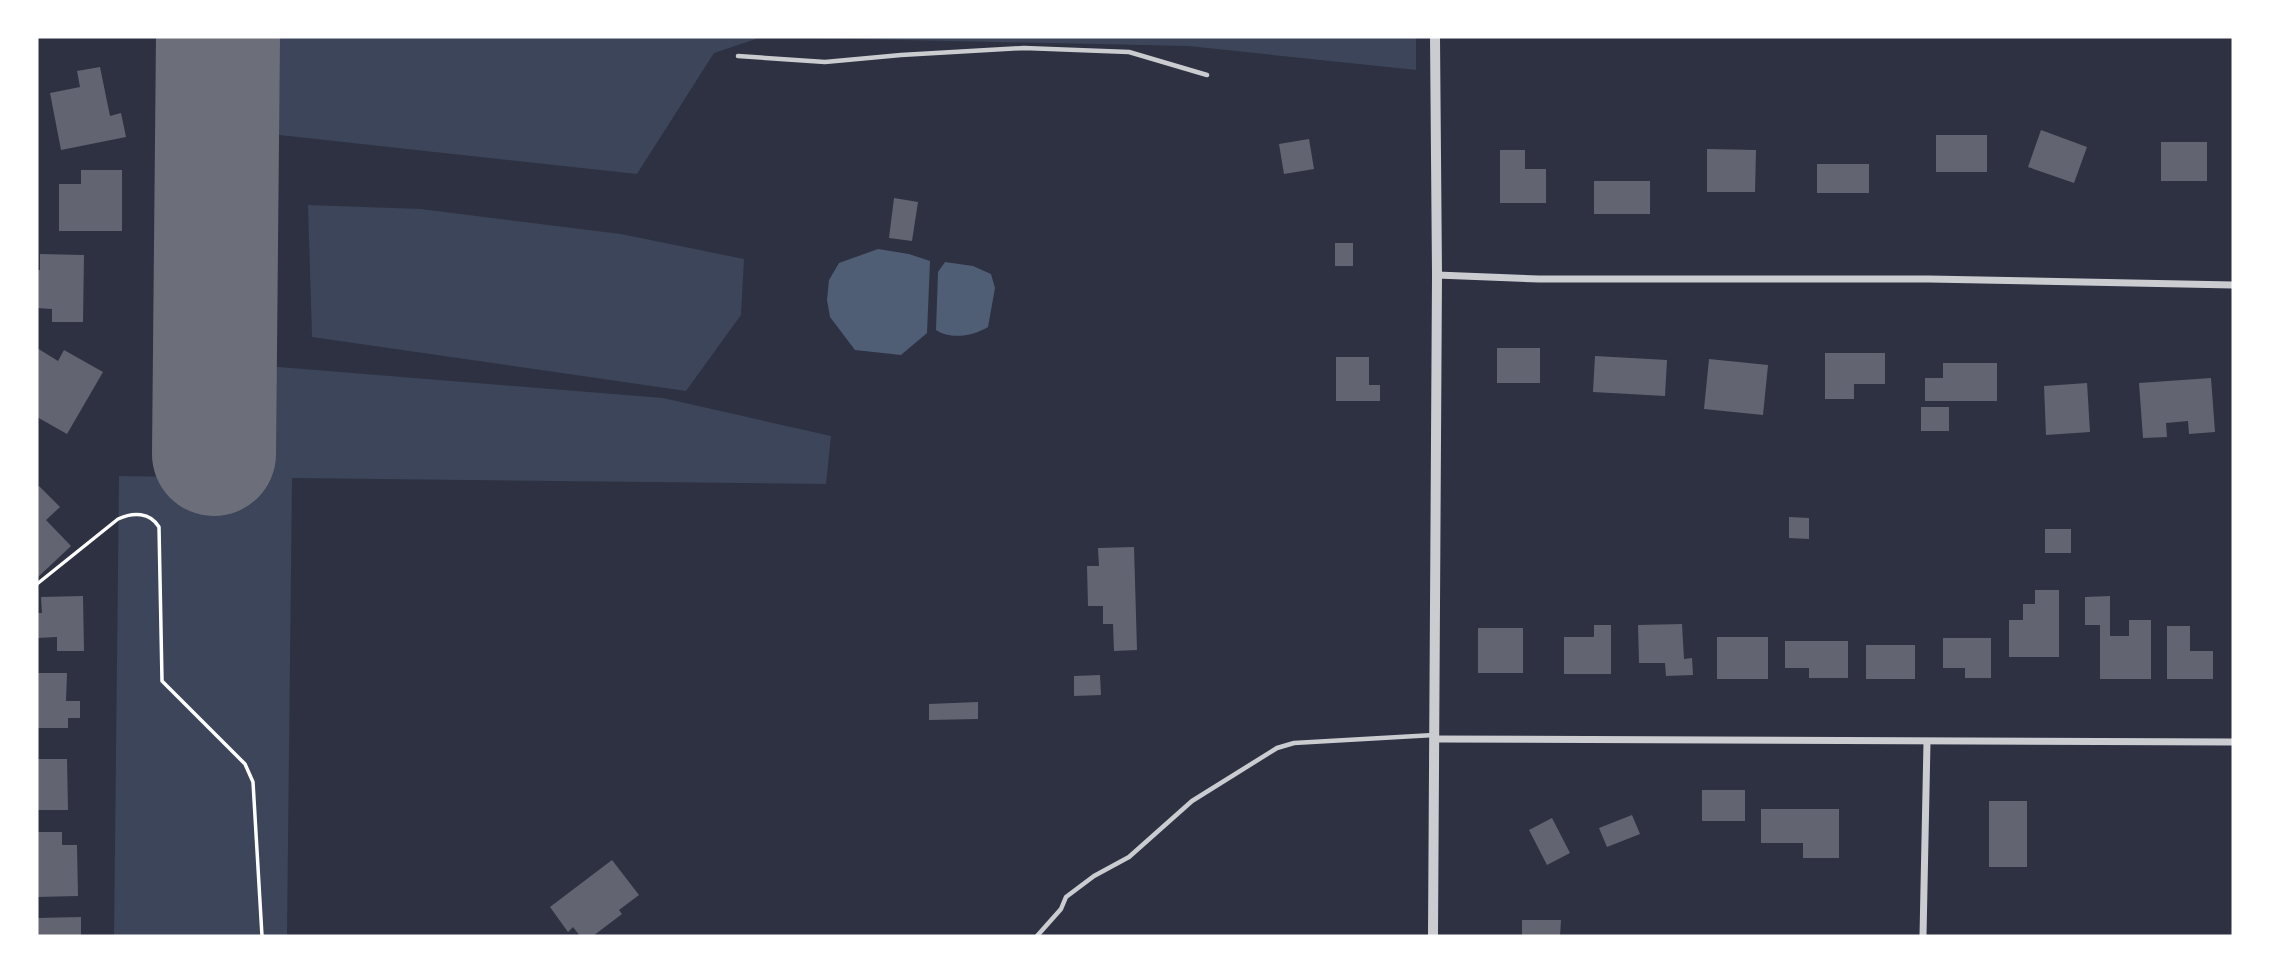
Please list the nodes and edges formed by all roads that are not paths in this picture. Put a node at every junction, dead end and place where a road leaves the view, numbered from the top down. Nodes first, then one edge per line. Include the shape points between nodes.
1 (1436, 37) edge
2 (738, 56) dead end
3 (1207, 75) dead end
4 (1437, 275) junction
5 (2233, 285) edge
6 (1435, 737) junction
7 (1927, 742) junction
8 (2233, 742) edge
9 (1037, 936) edge
10 (1433, 936) edge
11 (1923, 936) edge

1 - 4 street
2 - 3 lane via 825,62 1024,48 1129,52
4 - 5 street
4 - 6 street
6 - 7 street
6 - 9 lane via 1294,743 1277,748 1192,802 1129,857 1066,897
6 - 10 street
7 - 8 street
7 - 11 street

